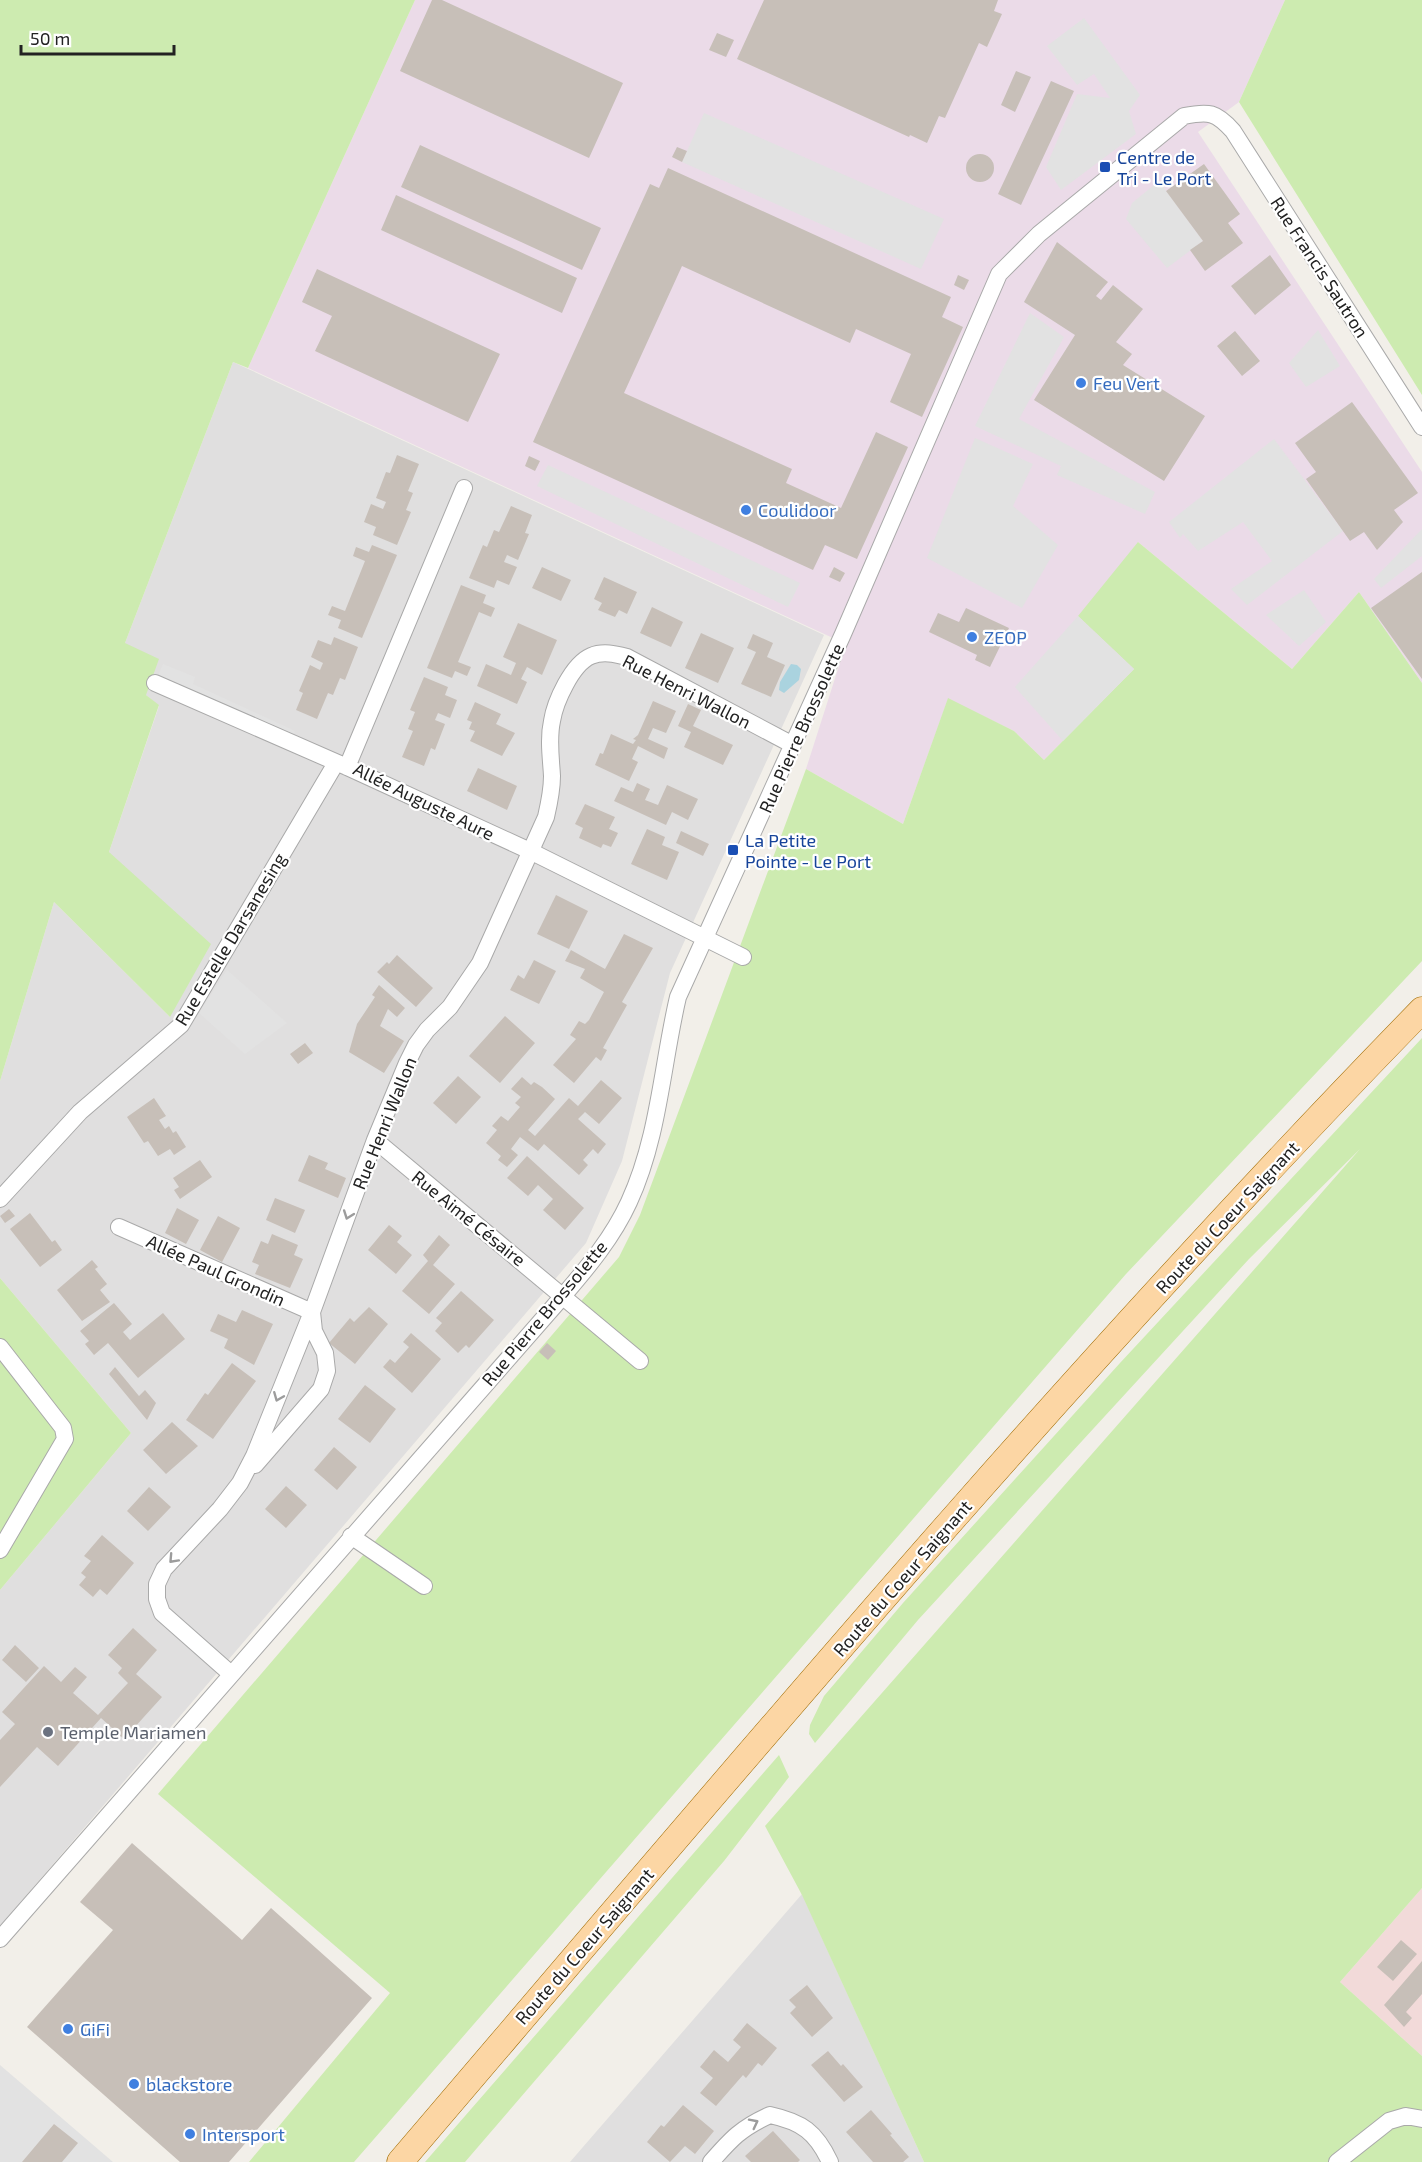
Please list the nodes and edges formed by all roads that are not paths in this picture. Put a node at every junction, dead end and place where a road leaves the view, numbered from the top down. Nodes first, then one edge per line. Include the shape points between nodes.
1 (1212, 113) joint
2 (1422, 427) edge
3 (464, 488) dead end
4 (155, 683) dead end
5 (793, 745) junction
6 (341, 765) junction
7 (530, 851) junction
8 (704, 939) junction
9 (743, 957) dead end
10 (1422, 1010) edge
11 (375, 1140) junction
12 (0, 1199) edge
13 (119, 1227) dead end
14 (563, 1296) junction
15 (312, 1312) junction
16 (0, 1347) edge
17 (640, 1361) dead end
18 (240, 1483) junction
19 (351, 1536) junction
20 (0, 1550) edge
21 (423, 1586) dead end
22 (231, 1674) junction
23 (0, 1939) edge
24 (1422, 2119) edge
25 (400, 2162) edge
26 (711, 2162) edge
27 (830, 2162) edge
28 (1337, 2162) edge

1 - 2 street, Rue Francis Sautron via 1233,131
1 - 5 street, Rue Pierre Brossolette via 1184,116 1040,234 999,274
3 - 6 street, Allée Auguste Aure
4 - 6 street
5 - 7 street, Rue Henri Wallon via 627,657 610,653 592,655 581,662 560,695 552,721 550,800
5 - 8 street, Rue Pierre Brossolette
6 - 7 street, Allée Auguste Aure
6 - 12 street, Rue Estelle Darsanesing via 181,1025 80,1112
7 - 8 street, Allée Auguste Aure
7 - 11 street, Rue Henri Wallon via 480,963 406,1063
8 - 9 street, Allée Auguste Aure
8 - 14 street, Rue Pierre Brossolette via 678,997 660,1101 645,1161 629,1203 602,1248
10 - 25 main road, Route du Coeur Saignant via 1035,1426
11 - 14 street, Rue Aimé Césaire
11 -> 15 street, Rue Henri Wallon
13 - 15 street, Allée Paul Grondin
14 - 17 street, Rue Aimé Césaire
14 - 19 street, Rue Pierre Brossolette
15 -> 18 street, Rue Henri Wallon
15 - 18 street via 314,1330 325,1353 327,1371 321,1389
16 - 20 street via 63,1428 65,1439
18 -> 22 street, Rue Henri Wallon via 164,1569 157,1599 162,1612
19 - 21 street
19 - 22 street, Rue Pierre Brossolette
22 - 23 street, Rue Pierre Brossolette
24 - 28 street via 1406,2116 1389,2121
26 -> 27 street via 748,2125 770,2115 799,2124 811,2133

